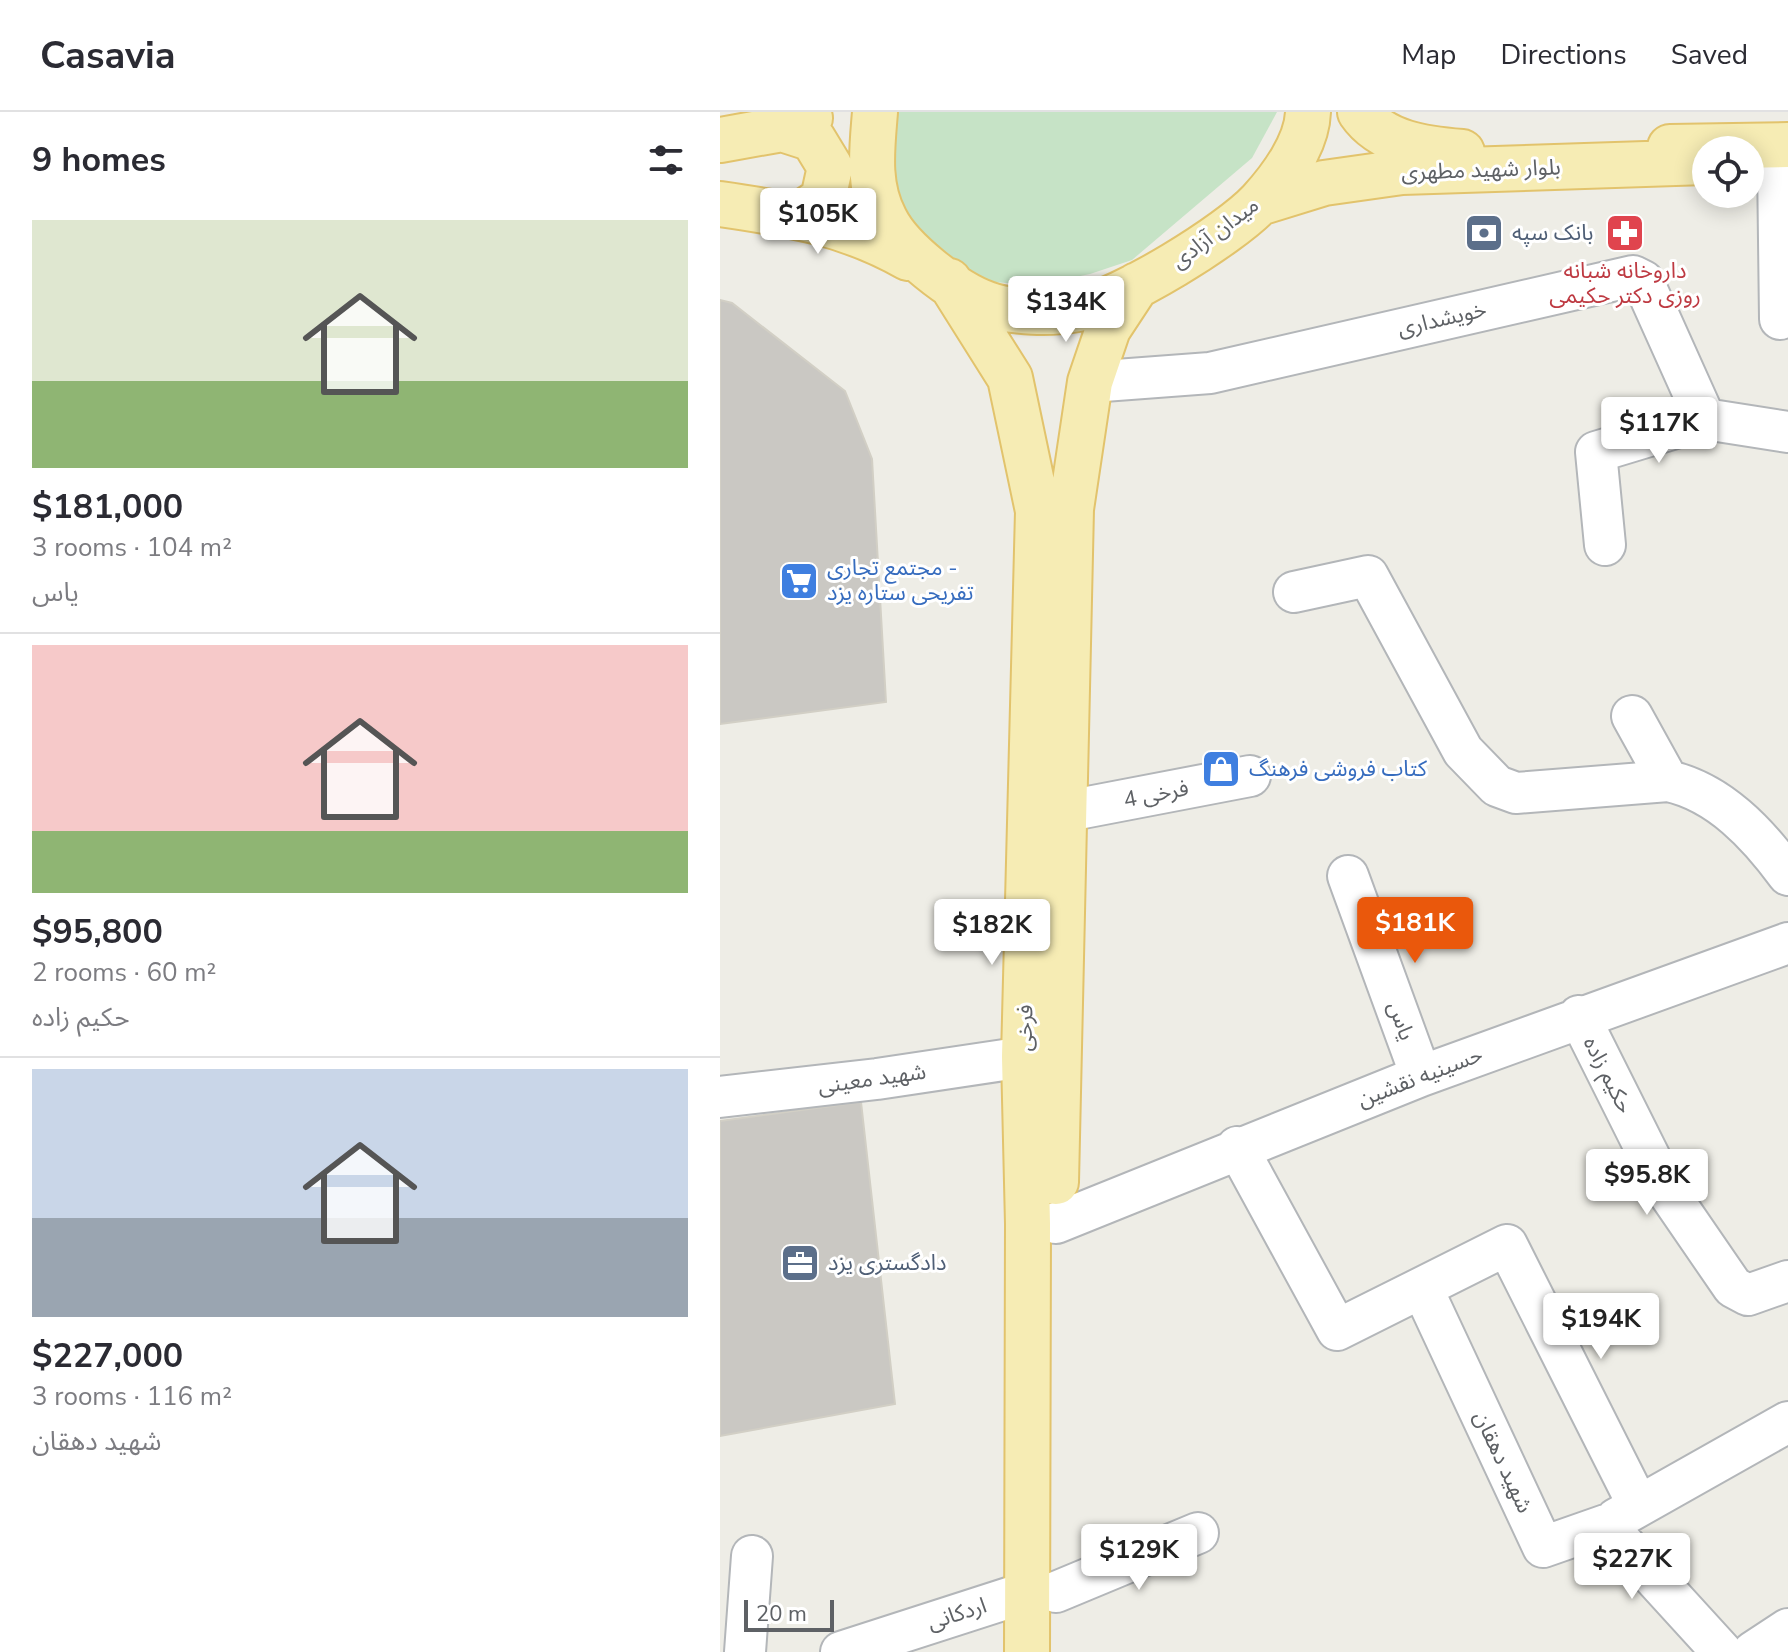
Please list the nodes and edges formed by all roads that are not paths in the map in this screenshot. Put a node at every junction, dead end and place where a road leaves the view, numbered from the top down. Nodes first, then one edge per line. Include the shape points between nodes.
1 (824, 112) edge
2 (875, 112) edge
3 (1308, 112) edge
4 (1360, 112) edge
5 (782, 129) junction
6 (720, 140) edge
7 (1776, 157) edge
8 (1692, 162) edge
9 (1259, 203) junction
10 (720, 204) edge
11 (796, 217) junction
12 (938, 274) junction
13 (1137, 285) junction
14 (1780, 319) dead end
15 (1090, 382) junction
16 (1705, 419) junction
17 (1788, 432) edge
18 (1605, 545) dead end
19 (1294, 592) dead end
20 (1632, 716) dead end
21 (1250, 776) dead end
22 (1668, 781) junction
23 (1062, 812) junction
24 (1788, 875) edge
25 (1348, 876) dead end
26 (1788, 943) edge
27 (1579, 1016) junction
28 (1024, 1057) junction
29 (1421, 1076) junction
30 (720, 1097) edge
31 (1237, 1147) junction
32 (1056, 1223) junction
33 (1788, 1281) edge
34 (1423, 1290) junction
35 (1788, 1422) edge
36 (1622, 1515) junction
37 (1198, 1533) dead end
38 (752, 1556) dead end
39 (1041, 1592) junction
40 (1788, 1629) edge
41 (745, 1652) edge
42 (841, 1652) edge
43 (1027, 1652) edge
44 (1056, 1652) edge
45 (1722, 1652) edge
46 (1753, 1652) edge

1 - 5 main road
2 - 12 main road, میدان آزادی via 870,168 885,220
3 - 9 main road, میدان آزادی via 1289,165
4 - 7 main road, بلوار شهید مطهری via 1368,123 1414,148
5 - 6 main road
5 - 11 main road via 813,139 830,167 823,199
7 - 14 street
8 - 9 main road, بلوار شهید مطهری via 1402,172 1324,183
9 - 13 main road, میدان آزادی via 1206,244
10 - 11 main road
11 - 12 main road via 870,236
12 - 13 main road, میدان آزادی via 986,304 1038,312 1079,309
12 - 28 main road, فرخی via 1010,378 1038,511
13 - 15 main road, فرخی via 1108,329
15 - 16 street, خویشداری via 1210,373 1633,276 1643,281
15 - 23 main road, فرخی via 1071,509
16 - 17 street
16 - 18 street via 1596,452
19 - 22 street via 1368,576 1463,751 1497,786 1516,793
20 - 22 street
21 - 23 street, فرخی 4
22 - 24 street via 1689,786 1737,817
23 - 32 main road, فرخی
25 - 29 street, یاس
26 - 27 street, حسینیه نقشین
27 - 29 street, حسینیه نقشین
27 - 33 street, حکیم زاده via 1665,1188 1733,1287 1748,1295
28 - 30 street, شهید معینی
28 - 39 main road, فرخی
29 - 31 street, حسینیه نقشین
31 - 32 street, حسینیه نقشین
31 - 34 street via 1337,1330
32 - 39 main road, فرخی
34 - 36 street, شهید دهقان via 1543,1547
34 - 36 street via 1507,1245
35 - 36 street
36 - 45 street
37 - 39 street, اردکانی
38 - 41 street
39 - 42 street, اردکانی
39 - 43 main road, فرخی
39 - 44 main road, فرخی
40 - 46 street

